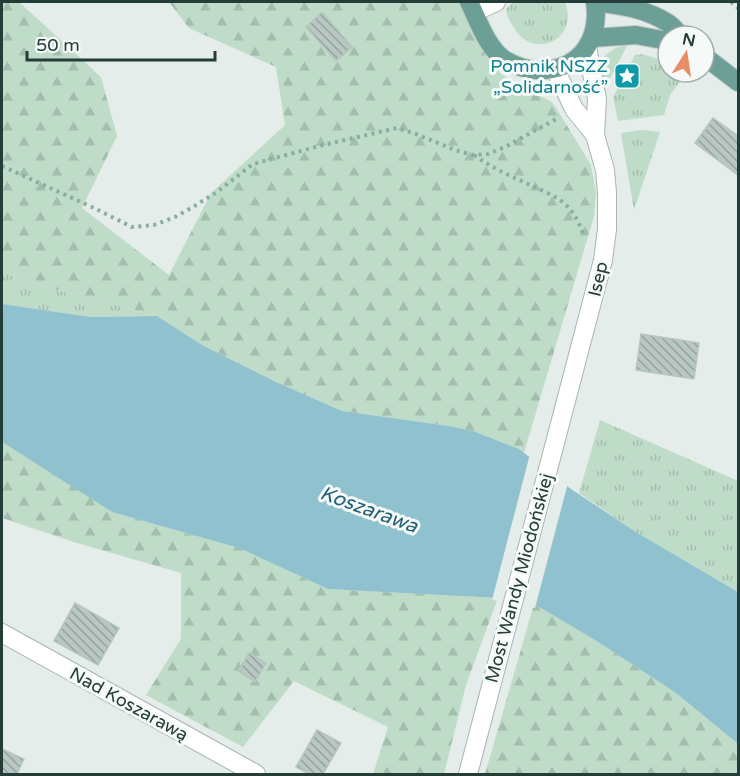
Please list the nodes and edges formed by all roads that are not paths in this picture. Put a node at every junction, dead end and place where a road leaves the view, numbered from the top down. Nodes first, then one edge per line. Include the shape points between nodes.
1 (496, 2) edge
2 (595, 2) edge
3 (472, 7) edge
4 (670, 24) edge
5 (656, 39) edge
6 (589, 42) junction
7 (716, 65) edge
8 (555, 69) junction
9 (738, 82) edge
10 (595, 135) junction
11 (560, 420) joint
12 (2, 633) edge
13 (256, 774) edge
14 (468, 774) edge

1 - 3 street
2 - 4 main road via 622,6
2 - 6 main road via 596,18
3 - 8 main road via 489,42 504,59 527,69
5 - 6 main road via 636,35
6 - 8 main road via 571,62
6 - 10 street, Isep via 597,99
7 - 9 main road
8 - 10 street, Isep via 574,109
10 - 11 street, Isep via 606,181 606,241
11 - 14 street, Most Wandy Miodońskiej
12 - 13 street, Nad Koszarawą

